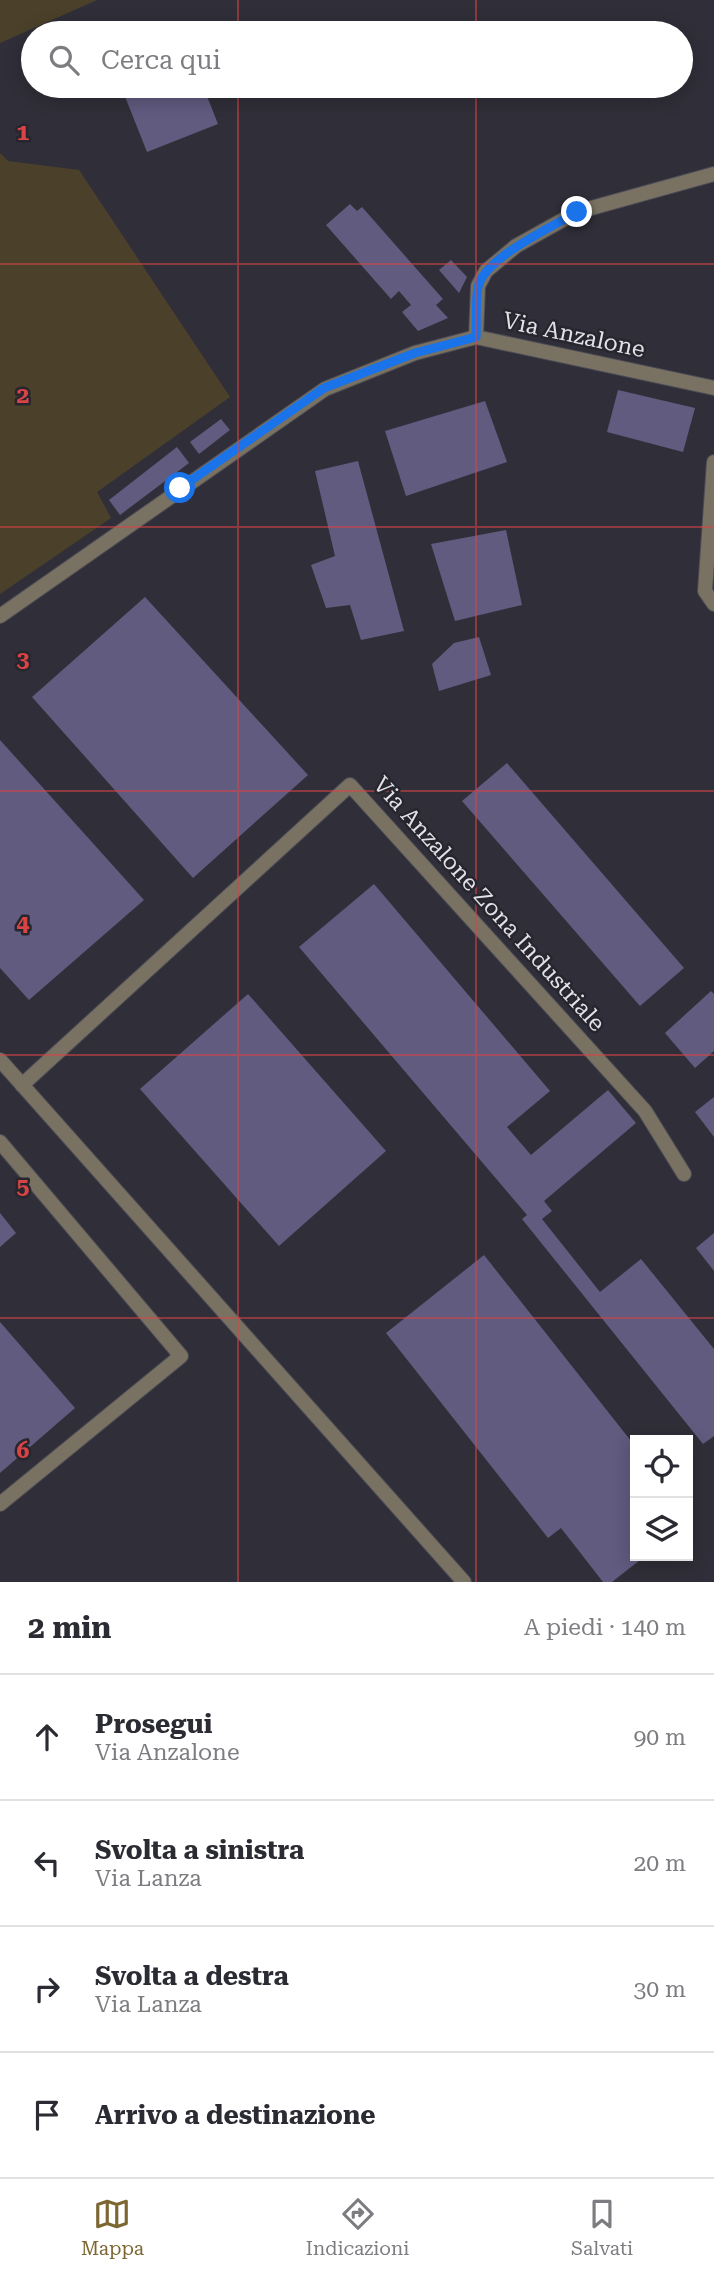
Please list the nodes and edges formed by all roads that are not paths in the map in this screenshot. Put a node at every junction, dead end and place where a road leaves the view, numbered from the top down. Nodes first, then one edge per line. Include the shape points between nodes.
1 (714, 174) edge
2 (476, 337) junction
3 (714, 388) edge
4 (714, 462) edge
5 (714, 604) edge
6 (0, 616) edge
7 (0, 1060) edge
8 (22, 1085) junction
9 (0, 1142) edge
10 (684, 1174) dead end
11 (0, 1503) edge
12 (464, 1582) edge

1 - 2 street via 577,212 516,246 486,271 478,286
2 - 3 street, Via Anzalone
2 - 6 street, Via Anzalone via 415,353 324,388
4 - 5 street via 705,591
7 - 8 street
8 - 10 street, Via Anzalone Zona Industriale via 350,785 645,1111
8 - 12 street
9 - 11 street via 181,1356

